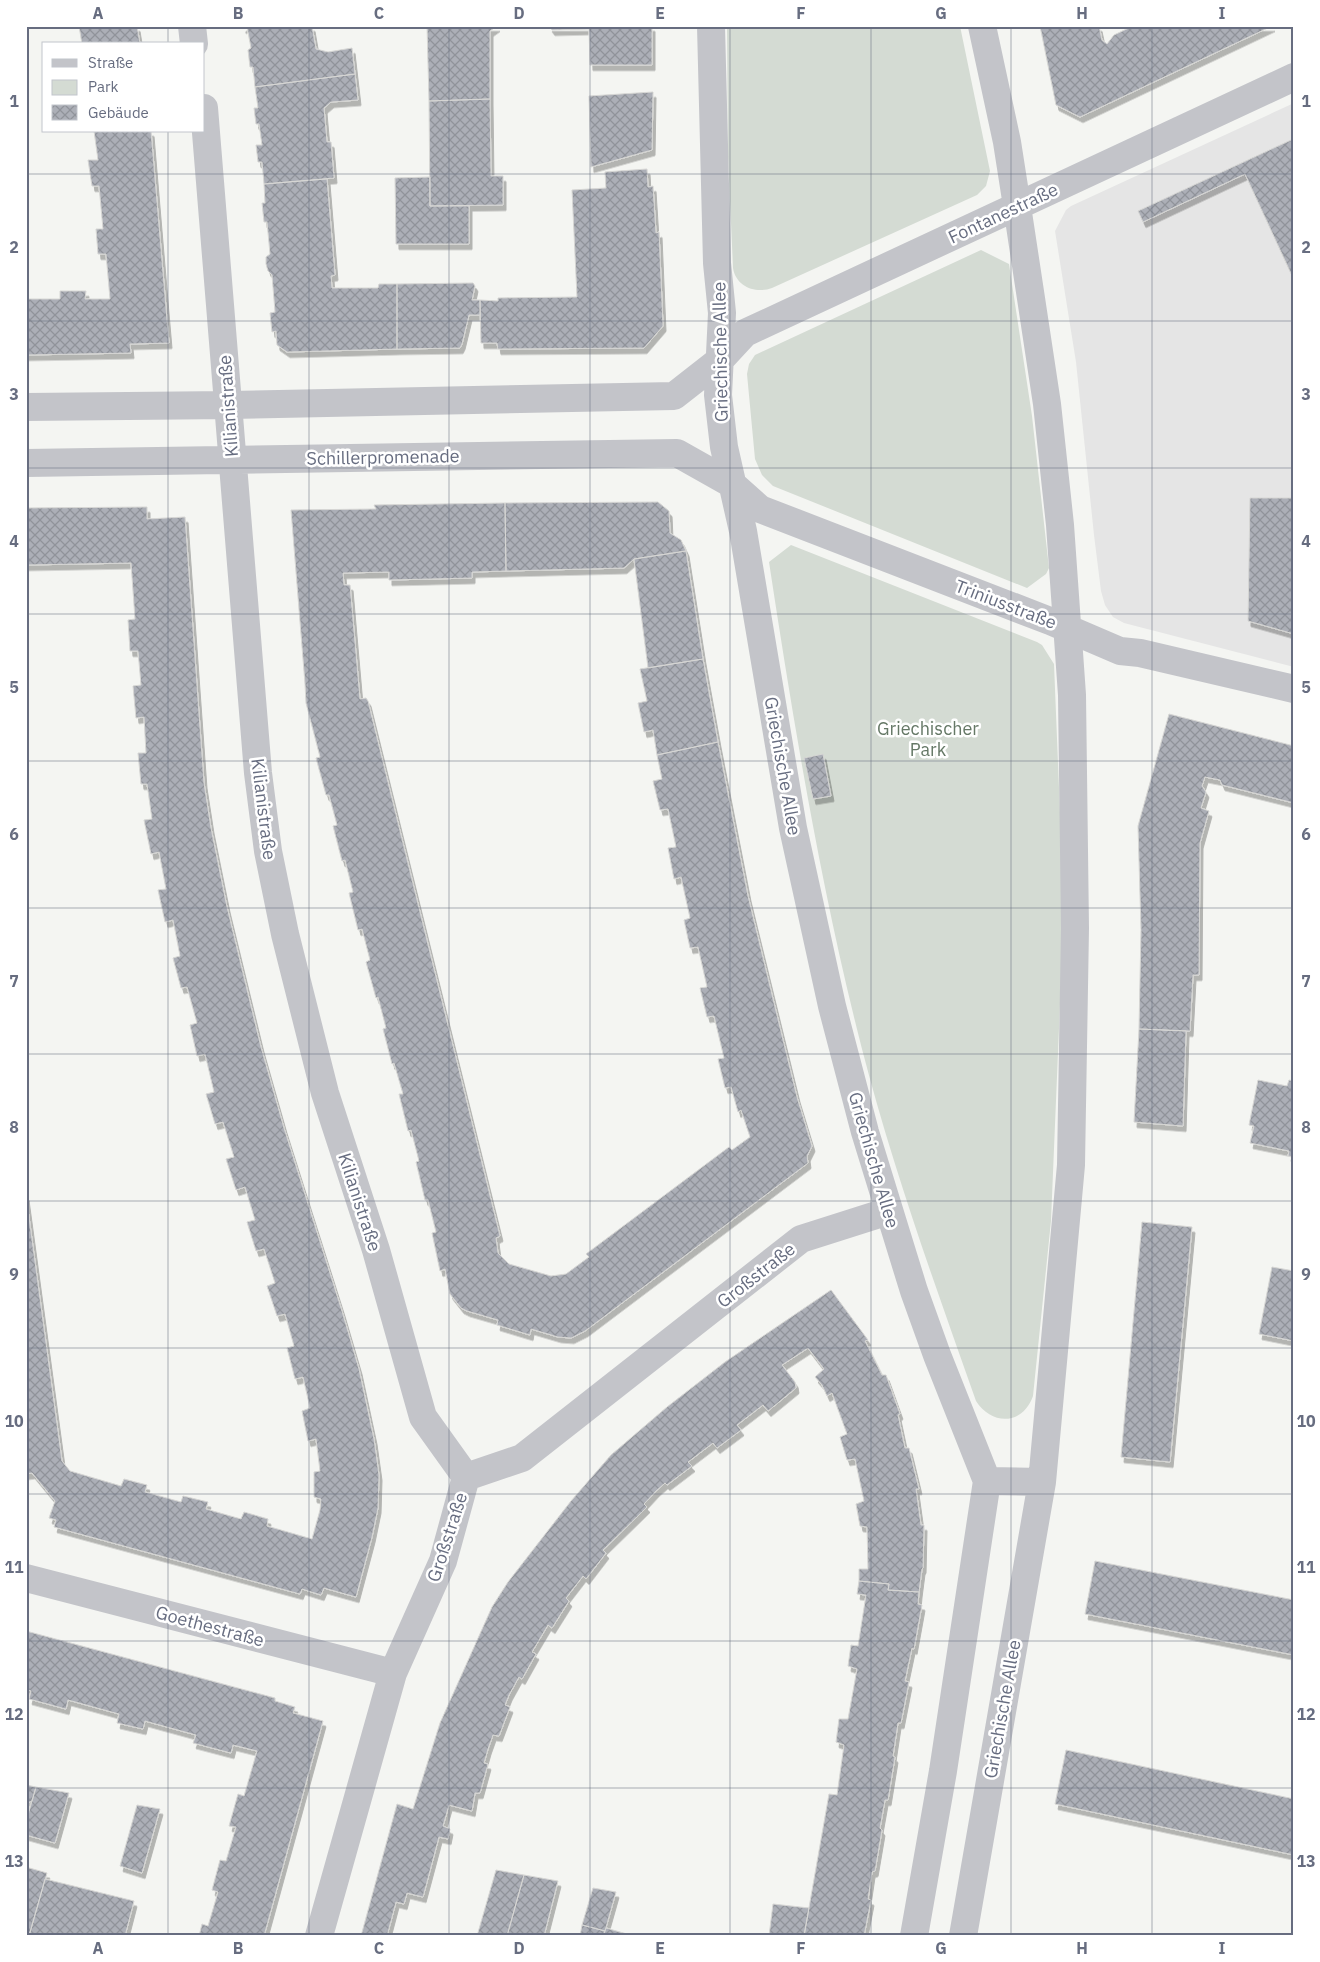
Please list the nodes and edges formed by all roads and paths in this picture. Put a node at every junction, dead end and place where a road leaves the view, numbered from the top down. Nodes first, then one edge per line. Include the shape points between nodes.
1 (192, 26) edge
2 (711, 26) edge
3 (982, 26) edge
4 (194, 42) edge
5 (1294, 77) edge
6 (205, 120) edge
7 (1017, 206) junction
8 (720, 360) junction
9 (228, 405) junction
10 (26, 407) edge
11 (232, 459) junction
12 (26, 463) edge
13 (732, 484) junction
14 (1068, 628) junction
15 (1294, 689) edge
16 (888, 1211) junction
17 (466, 1477) junction
18 (988, 1481) junction
19 (1042, 1482) junction
20 (26, 1578) edge
21 (393, 1673) junction
22 (319, 1936) edge
23 (914, 1936) edge
24 (963, 1936) edge

1 - 4 street
2 - 8 street, Griechische Allee via 717,263 722,313
3 - 7 street, Griechische Allee
5 - 7 street, Fontanestraße
6 - 9 street, Kilianistraße
7 - 8 street, Fontanestraße via 745,333
7 - 14 street, Griechische Allee via 1047,404
8 - 9 street via 674,396
8 - 13 street, Griechische Allee via 719,402
9 - 10 street
9 - 11 street, Kilianistraße
11 - 12 street, Schillerpromenade
11 - 13 street, Schillerpromenade via 678,453
11 - 17 street, Kilianistraße via 258,773 268,851 285,934 324,1093 376,1250 423,1417
13 - 14 street, Triniusstraße via 760,509
13 - 16 street, Griechische Allee via 805,884 832,1006
14 - 15 street, Triniusstraße via 1120,651 1140,652
14 - 19 street, Griechische Allee via 1075,928 1071,1165
16 - 17 street, Großstraße via 801,1239 522,1458
16 - 18 street, Griechische Allee via 937,1355
17 - 21 street, Großstraße via 443,1562
18 - 19 street
18 - 23 street via 944,1771
19 - 24 street, Griechische Allee
20 - 21 street, Goethestraße
21 - 22 street, Großstraße

